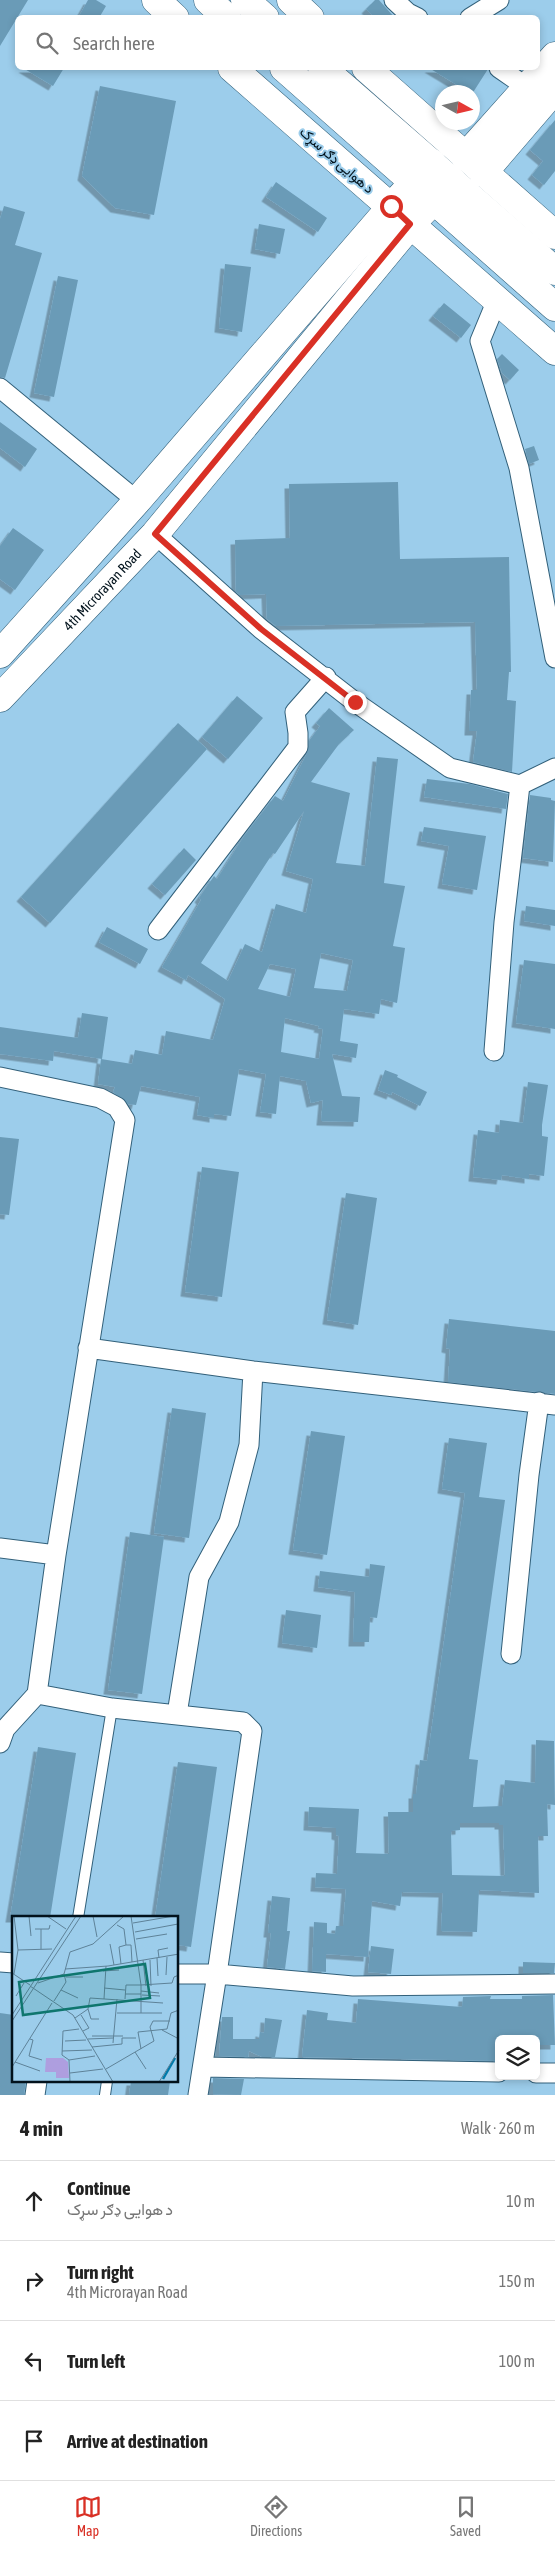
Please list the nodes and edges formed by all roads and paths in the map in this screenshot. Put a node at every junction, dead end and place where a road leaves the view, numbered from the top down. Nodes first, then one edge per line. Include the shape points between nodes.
1 (156, 0) edge
2 (208, 0) edge
3 (246, 0) edge
4 (291, 0) edge
5 (394, 0) edge
6 (499, 0) edge
7 (173, 15) edge
8 (225, 15) edge
9 (263, 15) edge
10 (307, 15) edge
11 (412, 15) edge
12 (475, 15) edge
13 (555, 56) edge
14 (234, 70) edge
15 (287, 70) edge
16 (324, 70) edge
17 (368, 70) edge
18 (502, 70) edge
19 (528, 88) junction
20 (555, 89) edge
21 (474, 165) junction
22 (422, 173) junction
23 (443, 190) junction
24 (401, 215) junction
25 (555, 235) edge
26 (555, 271) edge
27 (496, 300) junction
28 (555, 307) edge
29 (555, 351) edge
30 (0, 388) edge
31 (137, 501) junction
32 (155, 534) junction
33 (0, 654) edge
34 (0, 658) edge
35 (555, 658) edge
36 (23, 675) junction
37 (326, 678) junction
38 (0, 698) edge
39 (555, 768) edge
40 (520, 785) junction
41 (158, 930) dead end
42 (494, 1051) dead end
43 (0, 1077) edge
44 (88, 1348) junction
45 (253, 1371) junction
46 (547, 1404) edge
47 (0, 1548) edge
48 (56, 1556) junction
49 (511, 1654) dead end
50 (37, 1694) junction
51 (112, 1708) junction
52 (177, 1714) junction
53 (0, 1744) edge
54 (78, 1916) edge
55 (179, 1974) edge
56 (217, 1974) junction
57 (555, 1984) edge
58 (202, 2067) junction
59 (495, 2072) edge
60 (540, 2073) edge
61 (555, 2073) edge
62 (37, 2082) edge
63 (107, 2082) edge
64 (34, 2095) edge
65 (105, 2095) edge
66 (198, 2095) edge

1 - 7 main road
2 - 8 main road
3 - 9 main road
4 - 10 main road
5 - 11 street
6 - 12 street
13 - 19 main road
14 - 24 main road, د هوایی ډګر سړک
15 - 22 main road
16 - 22 main road
17 - 21 main road
18 - 19 street
19 - 21 main road
20 - 21 main road
21 - 25 main road
22 - 23 main road
22 - 24 main road, 4th Microrayan Road
23 - 24 main road, 4th Microrayan Road
23 - 26 main road
23 - 28 main road
24 - 27 main road, د هوایی ډګر سړک
24 - 31 main road, 4th Microrayan Road
24 - 32 main road, 4th Microrayan Road
27 - 29 main road, د هوایی ډګر سړک
27 - 35 street via 480,341 519,468
30 - 31 street
31 - 33 main road, 4th Microrayan Road
32 - 36 main road, 4th Microrayan Road
32 - 37 street via 261,629
34 - 36 main road
36 - 38 main road, 4th Microrayan Road
37 - 40 street via 450,768
37 - 41 street via 295,712 298,747
39 - 40 street
40 - 42 street via 504,922
43 - 44 street via 100,1098 117,1107 125,1120
44 - 45 street
44 - 48 street
45 - 46 street
45 - 52 street via 249,1445 229,1522 199,1577
46 - 49 street via 529,1474
47 - 48 street
48 - 50 street
50 - 51 street
50 - 53 street via 5,1729
51 - 52 street
51 - 54 lane
52 - 56 street via 243,1722 252,1730
55 - 56 street
56 - 57 street via 353,1986
56 - 58 street
58 - 59 street
58 - 66 street
60 - 61 street
62 - 64 street
63 - 65 lane

